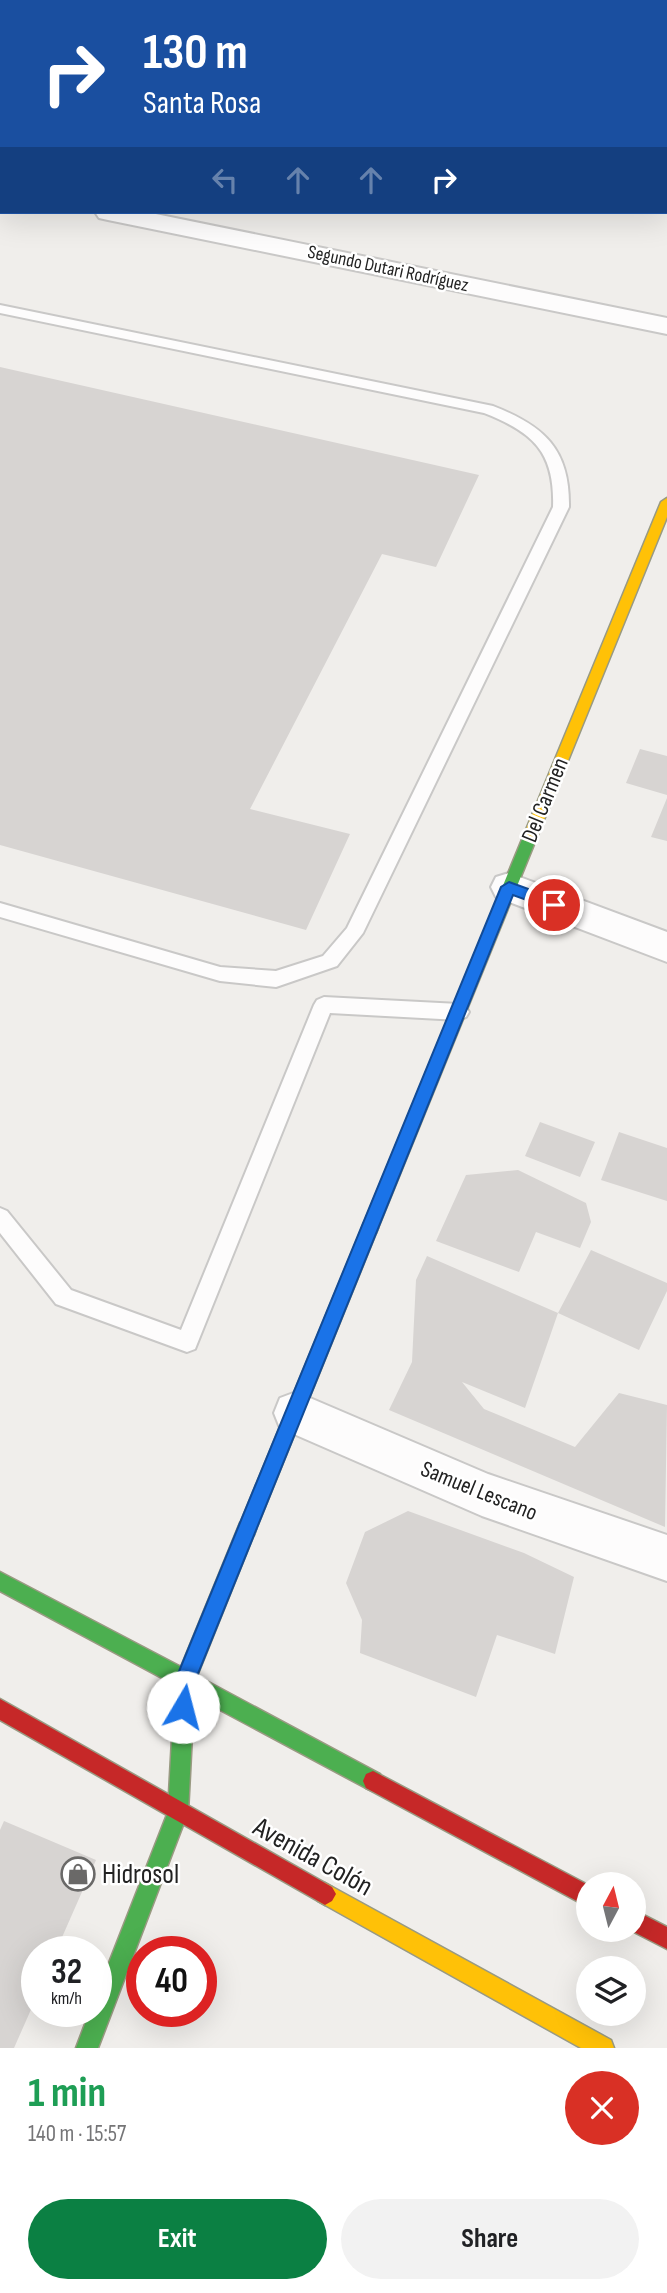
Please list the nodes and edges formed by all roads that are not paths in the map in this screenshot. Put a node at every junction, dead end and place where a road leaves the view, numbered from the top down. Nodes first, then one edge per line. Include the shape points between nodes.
1 (118, 214) edge
2 (0, 309) edge
3 (667, 326) edge
4 (664, 518) edge
5 (509, 887) junction
6 (0, 910) edge
7 (667, 947) edge
8 (458, 1012) junction
9 (0, 1217) edge
10 (296, 1413) junction
11 (667, 1558) edge
12 (0, 1581) edge
13 (185, 1681) junction
14 (0, 1709) edge
15 (178, 1812) junction
16 (576, 1890) edge
17 (646, 1927) edge
18 (667, 1938) edge
19 (87, 2048) edge
20 (603, 2048) edge

1 - 3 street, Segundo Dutari Rodríguez
2 - 6 lane via 488,409 533,430 558,466 563,491 561,507 354,933 330,961 276,979 220,974
4 - 5 street, Del Carmen
5 - 7 street
5 - 8 street, Del Carmen
8 - 9 lane via 324,1005 187,1342 64,1297
8 - 10 street, Del Carmen
10 - 11 street, Samuel Lescano via 482,1494
10 - 13 street, Del Carmen
12 - 13 street
13 - 15 street, Del Carmen
13 - 16 street
14 - 15 street, Avenida Colón
15 - 19 street
15 - 20 street, Avenida Colón
17 - 18 street

